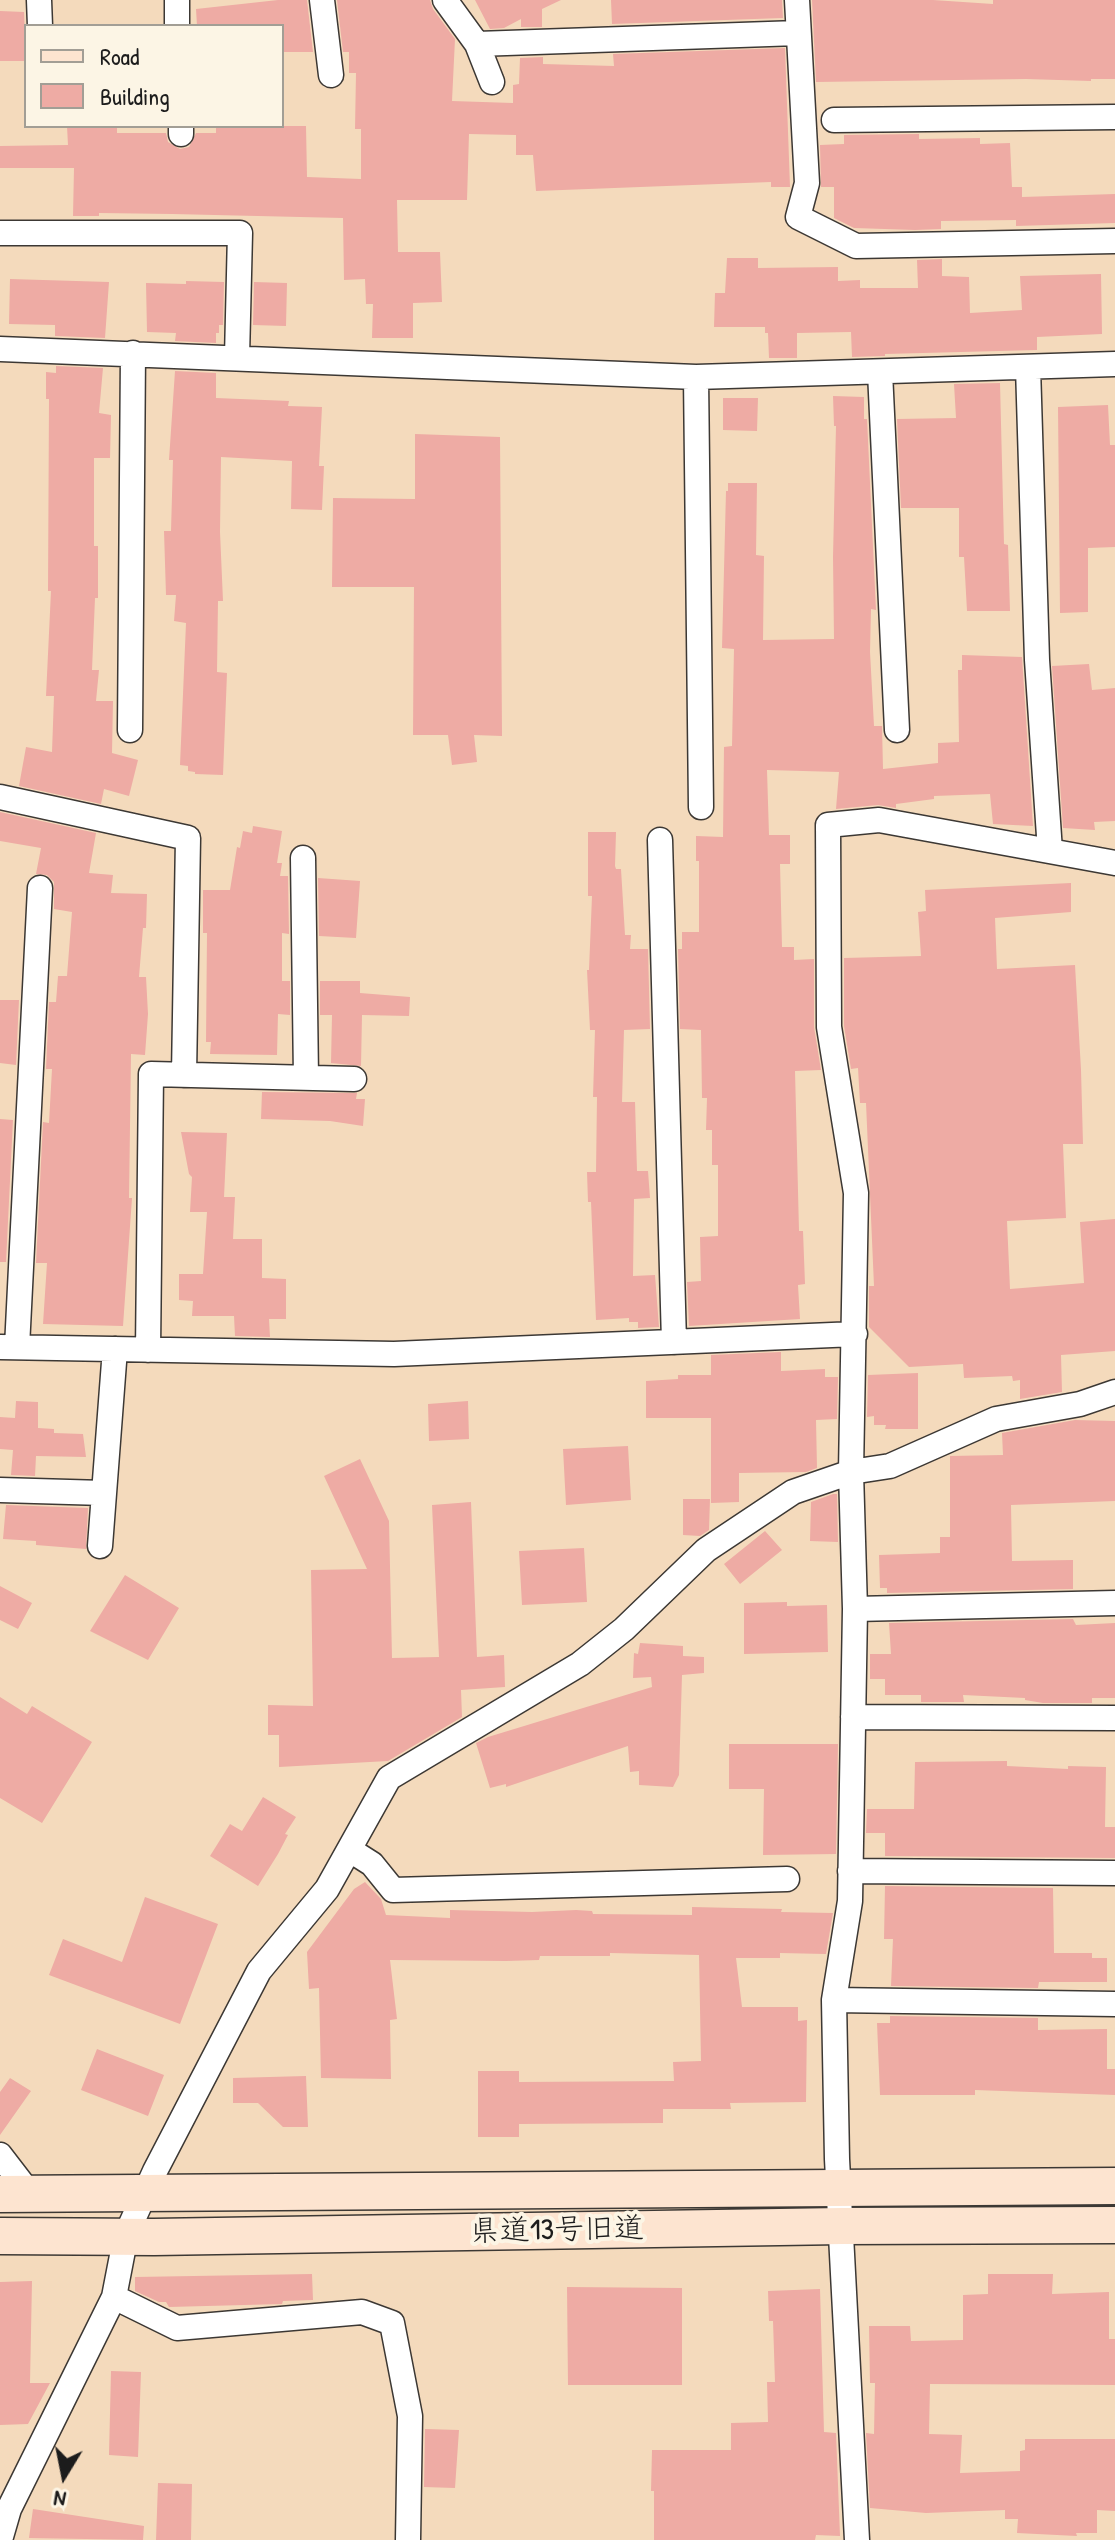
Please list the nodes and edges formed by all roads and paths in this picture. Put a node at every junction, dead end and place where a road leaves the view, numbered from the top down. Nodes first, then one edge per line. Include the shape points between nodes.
1 (39, 0) edge
2 (177, 0) edge
3 (322, 0) edge
4 (445, 0) edge
5 (797, 0) edge
6 (40, 24) edge
7 (177, 24) edge
8 (798, 33) junction
9 (477, 44) junction
10 (331, 75) dead end
11 (492, 82) dead end
12 (1115, 117) edge
13 (834, 120) dead end
14 (0, 233) edge
15 (1115, 241) edge
16 (0, 349) edge
17 (133, 353) junction
18 (237, 357) junction
19 (1115, 364) edge
20 (1028, 367) junction
21 (880, 372) junction
22 (696, 377) junction
23 (130, 730) dead end
24 (897, 730) dead end
25 (0, 797) edge
26 (701, 807) dead end
27 (660, 840) dead end
28 (1050, 851) junction
29 (303, 858) dead end
30 (1115, 863) edge
31 (40, 888) dead end
32 (184, 1075) junction
33 (306, 1078) junction
34 (354, 1079) dead end
35 (855, 1334) junction
36 (674, 1342) junction
37 (8, 1347) edge
38 (115, 1349) junction
39 (148, 1350) junction
40 (1115, 1392) edge
41 (851, 1472) junction
42 (0, 1490) edge
43 (104, 1493) junction
44 (100, 1546) dead end
45 (1115, 1603) edge
46 (855, 1609) junction
47 (853, 1717) junction
48 (1115, 1718) edge
49 (350, 1850) junction
50 (850, 1871) junction
51 (1115, 1873) edge
52 (787, 1879) dead end
53 (834, 2000) junction
54 (1115, 2004) edge
55 (0, 2155) edge
56 (1115, 2186) edge
57 (839, 2188) junction
58 (145, 2192) junction
59 (15, 2194) edge
60 (1115, 2225) edge
61 (842, 2226) junction
62 (126, 2235) junction
63 (0, 2236) edge
64 (114, 2297) junction
65 (0, 2540) edge
66 (408, 2540) edge
67 (857, 2540) edge

1 - 6 street
2 - 7 street
3 - 10 street
4 - 9 street
5 - 8 street
8 - 9 street
8 - 15 street via 807,183 798,217 856,246
9 - 11 street
12 - 13 street
14 - 18 street via 240,233
16 - 17 street
17 - 18 street
17 - 23 street
18 - 22 street
19 - 20 street
20 - 21 street
20 - 28 street via 1037,660
21 - 22 street
21 - 24 street
22 - 26 street
25 - 32 street via 188,838
27 - 36 street
28 - 30 street
28 - 35 street via 879,820 828,825 829,1027 856,1193
29 - 33 street
31 - 37 street
32 - 33 street
32 - 39 street via 151,1074
33 - 34 street
35 - 36 street
35 - 41 street
36 - 39 street via 394,1354
37 - 38 street
38 - 39 street
38 - 43 street
40 - 41 street via 996,1419 890,1466
41 - 46 street
41 - 49 street via 793,1492 706,1550 580,1664 389,1778
42 - 43 street
43 - 44 street
45 - 46 street
46 - 47 street
47 - 48 street
47 - 50 street
49 - 52 street via 372,1864 393,1890
49 - 58 street via 327,1889 259,1971
50 - 51 street
50 - 53 street
53 - 54 street
53 - 57 street
55 - 59 street
56 - 57 street, 県道13号旧道
57 - 58 street, 県道13号旧道
57 - 61 street
58 - 59 street, 県道13号旧道
58 - 62 street
60 - 61 street, 県道13号旧道
61 - 62 street, 県道13号旧道
61 - 67 street
62 - 63 street, 県道13号旧道
62 - 64 street
64 - 65 street via 9,2509
64 - 66 street via 177,2328 362,2312 392,2323 410,2416

